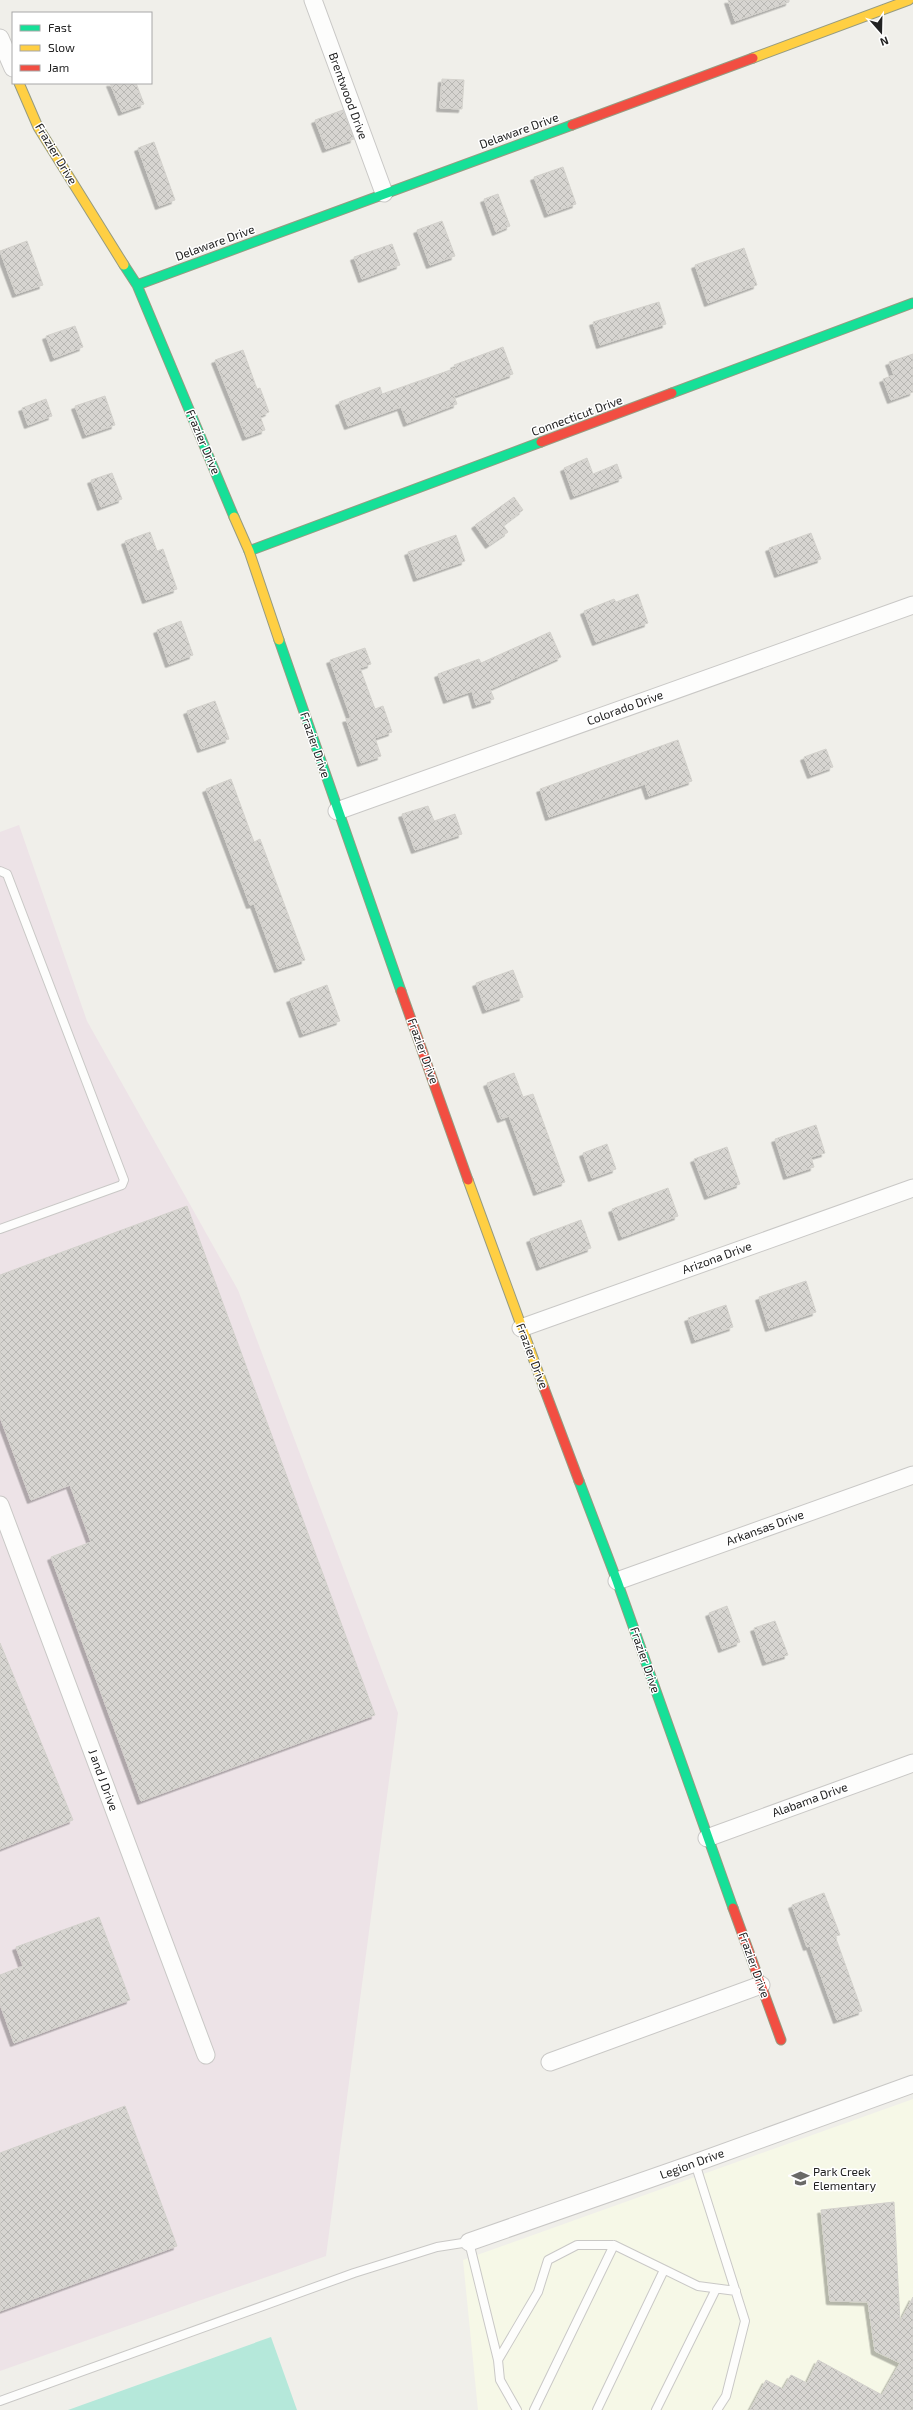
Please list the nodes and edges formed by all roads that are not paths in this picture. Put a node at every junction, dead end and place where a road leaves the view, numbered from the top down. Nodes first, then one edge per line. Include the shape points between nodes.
1 (313, 0) edge
2 (910, 0) edge
3 (0, 38) edge
4 (12, 66) edge
5 (19, 84) edge
6 (384, 193) junction
7 (137, 285) junction
8 (913, 303) edge
9 (249, 551) junction
10 (913, 605) edge
11 (337, 810) junction
12 (0, 871) edge
13 (913, 1188) edge
14 (0, 1229) edge
15 (521, 1328) junction
16 (913, 1475) edge
17 (0, 1505) edge
18 (618, 1581) junction
19 (913, 1763) edge
20 (707, 1838) junction
21 (761, 1985) junction
22 (781, 2040) dead end
23 (206, 2055) dead end
24 (550, 2062) dead end
25 (913, 2084) edge
26 (695, 2164) junction
27 (469, 2242) junction
28 (614, 2245) junction
29 (664, 2270) junction
30 (716, 2289) junction
31 (736, 2292) junction
32 (498, 2360) junction
33 (0, 2401) edge
34 (517, 2410) edge
35 (534, 2410) edge
36 (597, 2410) edge
37 (656, 2410) edge
38 (717, 2410) edge

1 - 6 street, Brentwood Drive
2 - 6 street, Delaware Drive
3 - 4 street
5 - 7 street, Frazier Drive via 38,127
6 - 7 street, Delaware Drive
7 - 9 street, Frazier Drive
8 - 9 street, Connecticut Drive
9 - 11 street, Frazier Drive
10 - 11 street, Colorado Drive
11 - 15 street, Frazier Drive
12 - 14 lane via 7,874 124,1180 122,1185
13 - 15 street, Arizona Drive
15 - 18 street, Frazier Drive
16 - 18 street, Arkansas Drive
17 - 23 street, J and J Drive
18 - 20 street, Frazier Drive
19 - 20 street, Alabama Drive
20 - 21 street, Frazier Drive
21 - 22 street, Frazier Drive
21 - 24 street
25 - 26 street, Legion Drive
26 - 27 street, Legion Drive
26 - 31 lane
27 - 32 lane
27 - 33 lane via 437,2247 354,2273
28 - 29 lane
28 - 32 lane via 577,2245 548,2260 538,2292
28 - 35 lane
29 - 30 lane via 698,2286
29 - 36 lane
30 - 31 lane
30 - 37 lane
31 - 38 lane via 745,2321 726,2396
32 - 34 lane via 500,2380

